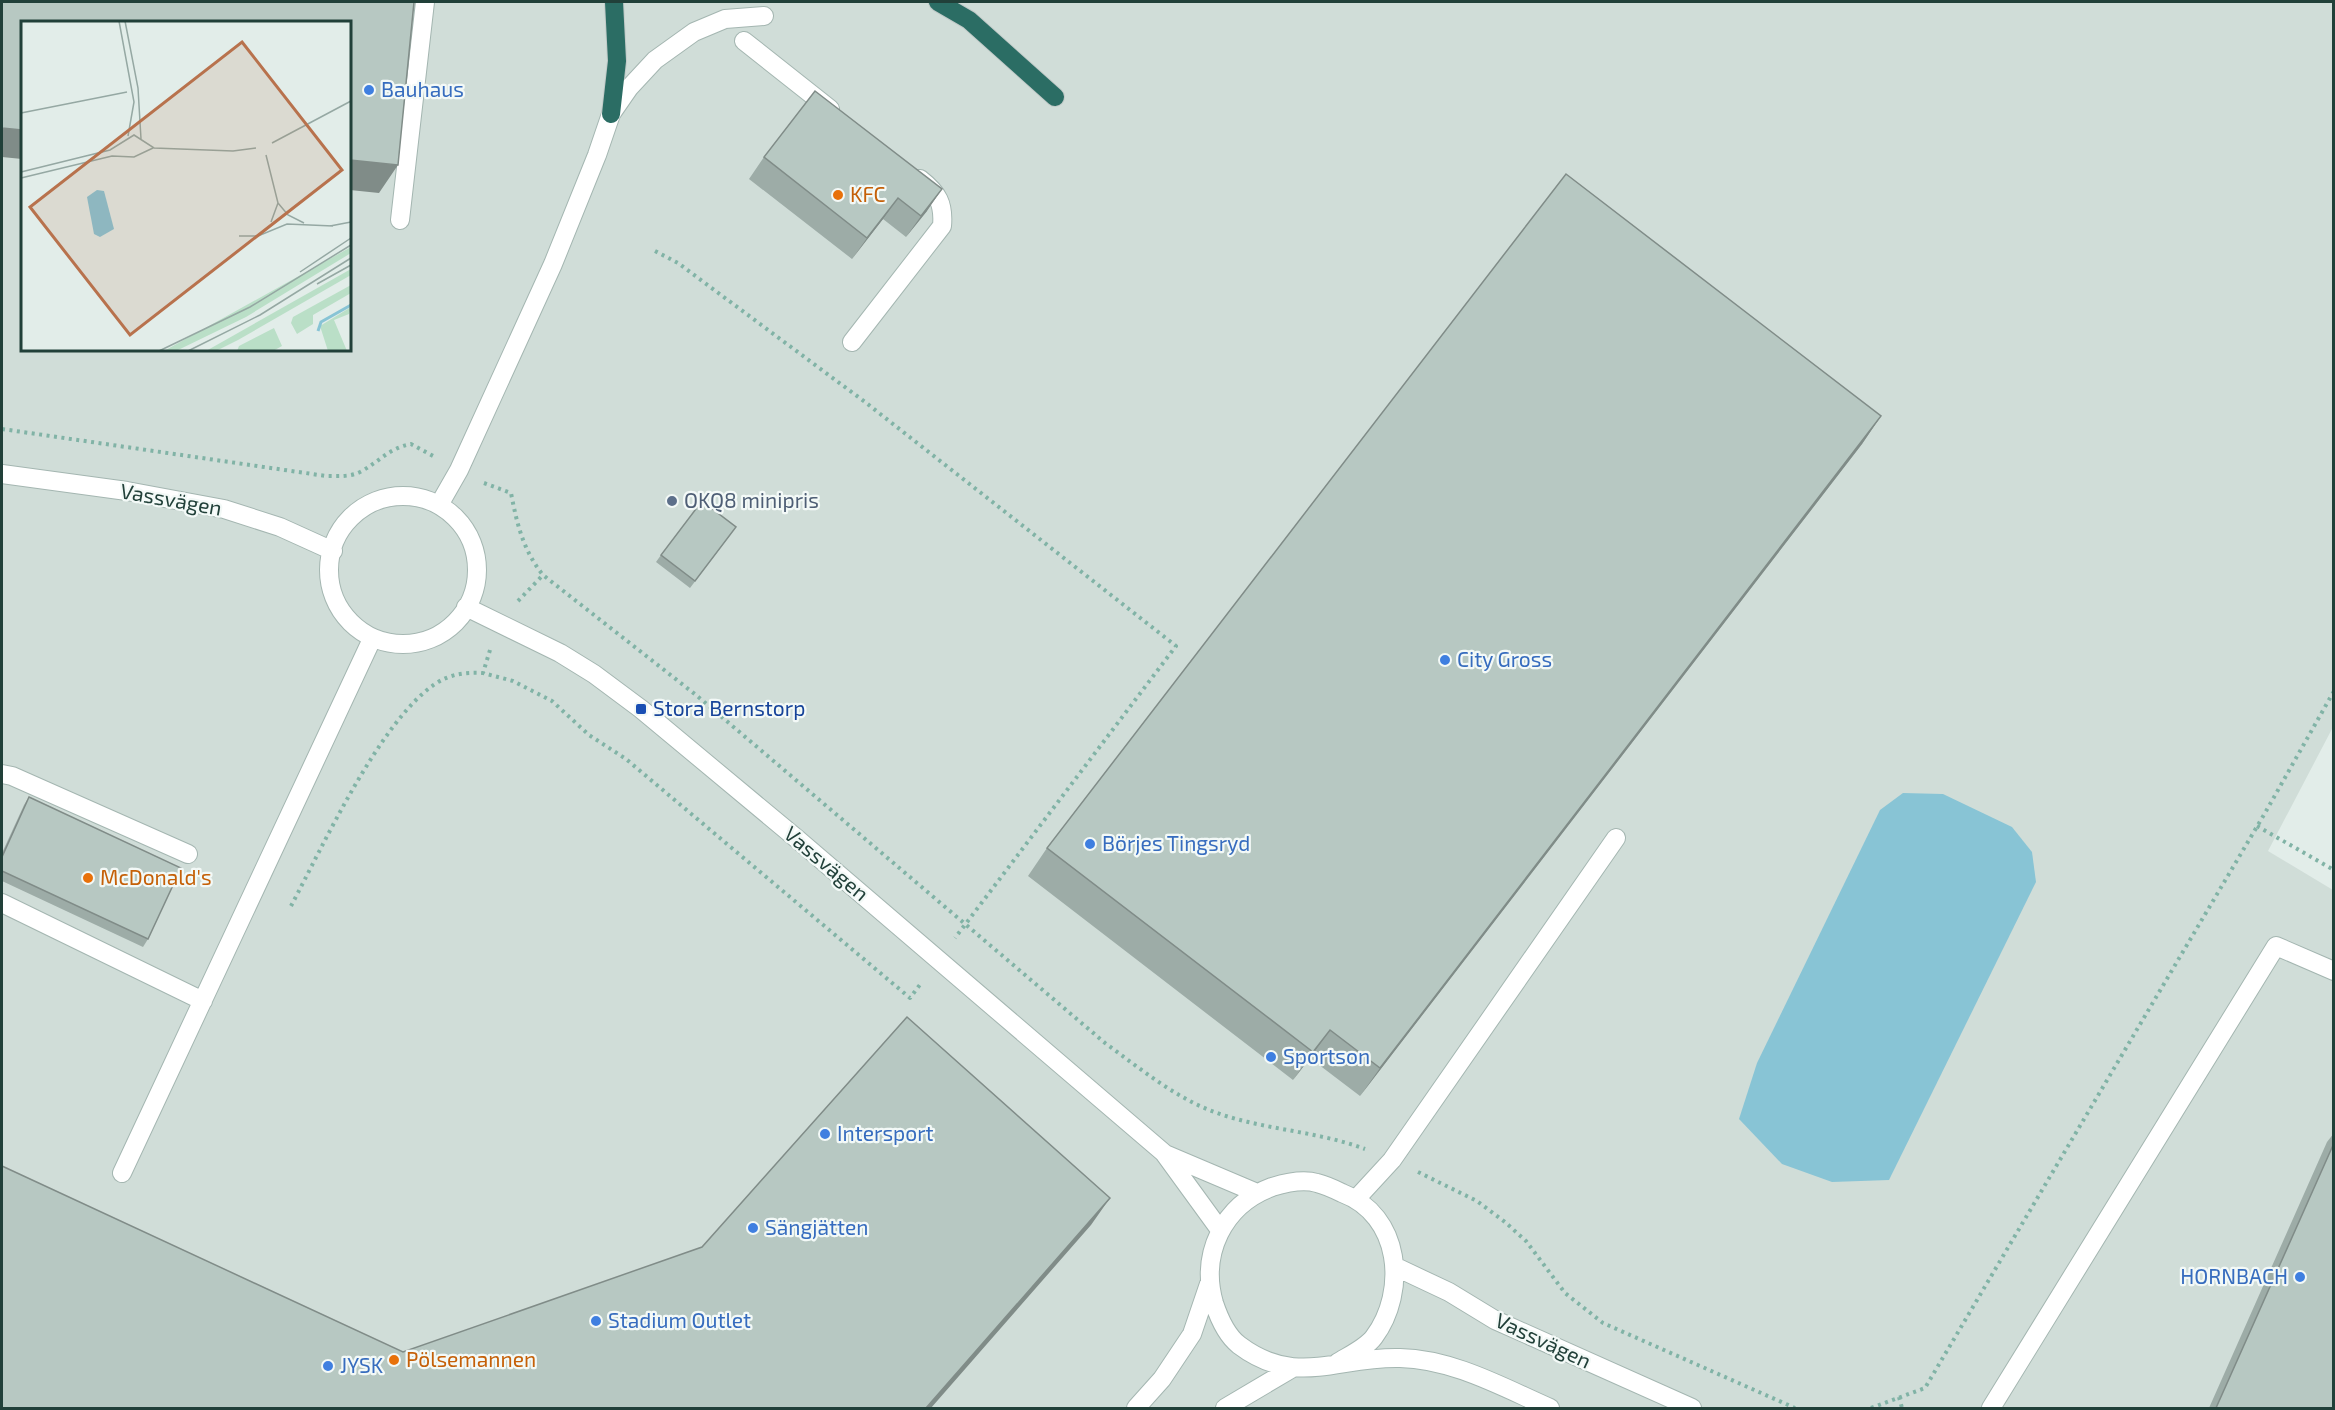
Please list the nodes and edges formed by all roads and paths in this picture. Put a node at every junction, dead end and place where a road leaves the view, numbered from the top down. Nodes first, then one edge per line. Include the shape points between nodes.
1 (425, 2) edge
2 (614, 2) edge
3 (938, 2) edge
4 (764, 16) dead end
5 (744, 41) dead end
6 (1055, 97) dead end
7 (610, 114) junction
8 (844, 119) edge
9 (907, 169) edge
10 (400, 220) dead end
11 (655, 251) dead end
12 (852, 342) dead end
13 (2, 429) edge
14 (459, 470) junction
15 (2, 474) edge
16 (439, 505) junction
17 (333, 551) junction
18 (543, 575) junction
19 (466, 607) junction
20 (498, 621) junction
21 (372, 639) junction
22 (483, 673) junction
23 (2334, 692) edge
24 (2, 774) edge
25 (2257, 826) junction
26 (1616, 838) dead end
27 (188, 854) dead end
28 (2334, 870) edge
29 (2, 903) edge
30 (291, 906) dead end
31 (966, 924) junction
32 (2334, 971) edge
33 (910, 998) dead end
34 (203, 1001) junction
35 (1164, 1153) junction
36 (1392, 1160) junction
37 (122, 1173) dead end
38 (1257, 1193) junction
39 (1357, 1198) junction
40 (1220, 1230) junction
41 (1396, 1267) junction
42 (1209, 1284) junction
43 (1337, 1364) junction
44 (1291, 1369) junction
45 (1899, 1397) junction
46 (1136, 1408) edge
47 (1226, 1408) edge
48 (1550, 1408) edge
49 (1692, 1408) edge
50 (1795, 1408) edge
51 (1871, 1408) edge
52 (1902, 1408) edge
53 (1991, 1408) edge

1 - 10 street
2 - 7 highway via 617,61
3 - 6 highway via 969,20
4 - 7 street via 725,19 694,32 655,60
5 - 8 street
7 - 14 street via 553,264
9 - 12 street via 934,190 943,208 942,226
11 - 31 path via 678,263 865,402 1176,646
13 - 14 path via 326,476 360,472 390,450 411,444
14 - 16 street
14 - 18 path via 498,490 511,492 521,539
15 - 17 street, Vassvägen via 224,509 280,527
16 - 17 street via 399,496 369,504 348,519
16 - 19 street via 467,532 477,556 475,592
17 - 21 street via 329,564 332,595 351,624
18 - 20 path
18 - 31 path via 696,695
19 - 20 street, Vassvägen
19 - 21 street via 456,624 423,643 388,644
20 - 22 path
20 - 35 street, Vassvägen via 594,674 641,710
21 - 34 street
22 - 30 path via 464,672 436,684 397,723 363,774
22 - 33 path via 513,681 552,701
23 - 25 path
24 - 27 street
25 - 28 path
25 - 45 path via 1925,1388
26 - 36 street
29 - 34 street
31 - 36 path via 1105,1043 1193,1104 1271,1128 1332,1139
32 - 53 street via 2276,946
34 - 37 street
35 - 38 street, Vassvägen
35 - 40 street, Vassvägen
36 - 39 street
36 - 50 path via 1452,1187 1505,1222 1526,1241 1565,1293 1603,1323
38 - 39 street via 1284,1183 1315,1182
38 - 40 street via 1235,1209
39 - 41 street via 1384,1228
40 - 42 street via 1209,1264
41 - 43 street via 1391,1308 1372,1339
41 - 49 street, Vassvägen via 1495,1320
42 - 44 street via 1219,1320 1237,1344 1268,1363
42 - 46 street via 1192,1334 1162,1379
43 - 44 street
43 - 48 street via 1401,1358 1437,1363
44 - 47 street
45 - 51 path
45 - 52 path

